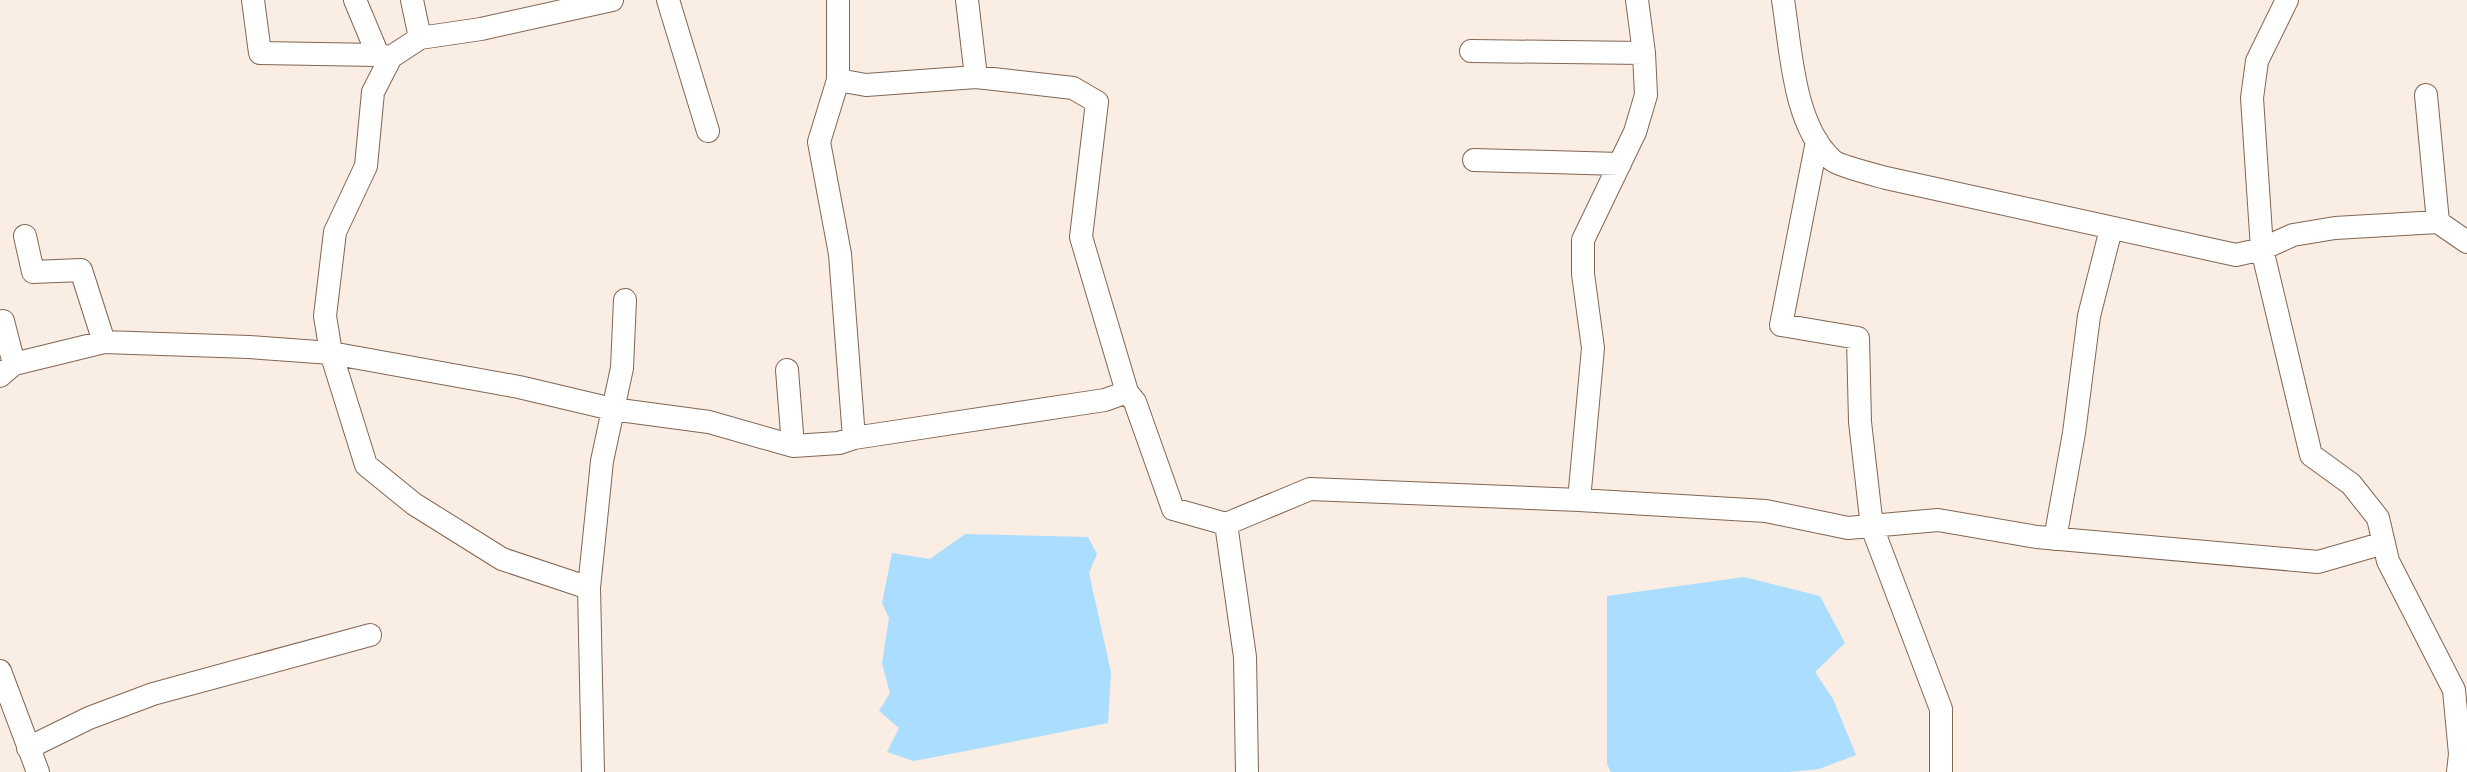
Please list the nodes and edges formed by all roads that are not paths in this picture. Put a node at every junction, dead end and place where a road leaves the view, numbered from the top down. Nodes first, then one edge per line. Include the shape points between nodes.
1 (253, 0) edge
2 (355, 0) edge
3 (412, 0) edge
4 (612, 0) edge
5 (668, 0) edge
6 (838, 0) edge
7 (966, 0) edge
8 (1637, 0) edge
9 (1783, 0) edge
10 (2287, 0) edge
11 (420, 38) junction
12 (1471, 51) dead end
13 (1644, 53) junction
14 (384, 56) junction
15 (976, 77) junction
16 (838, 80) junction
17 (2426, 95) dead end
18 (708, 131) dead end
19 (1817, 141) junction
20 (1474, 160) dead end
21 (1620, 164) junction
22 (2438, 222) junction
23 (2112, 229) junction
24 (25, 236) dead end
25 (2467, 242) edge
26 (2262, 249) junction
27 (625, 300) dead end
28 (2, 321) dead end
29 (104, 342) junction
30 (331, 353) junction
31 (7, 370) edge
32 (787, 370) dead end
33 (1127, 392) junction
34 (612, 409) junction
35 (854, 438) junction
36 (793, 446) junction
37 (1579, 500) junction
38 (1226, 524) junction
39 (1872, 527) junction
40 (2055, 539) junction
41 (2384, 543) junction
42 (589, 588) junction
43 (370, 635) dead end
44 (0, 671) edge
45 (2460, 688) edge
46 (28, 748) junction
47 (38, 772) edge
48 (593, 772) edge
49 (1246, 772) edge
50 (1941, 772) edge
51 (2458, 772) edge

1 - 14 street via 260,53
2 - 14 street
3 - 11 street
4 - 11 street via 481,29
5 - 18 street
6 - 16 street
7 - 15 street
8 - 13 street
9 - 19 street via 1799,97 1808,128
10 - 26 street via 2257,61 2252,98
11 - 14 street
12 - 13 street
13 - 21 street via 1646,95 1635,132
14 - 30 street via 372,92 366,166 335,232 325,316
15 - 16 street via 866,85
15 - 33 street via 1073,88 1096,102 1081,237
16 - 35 street via 818,142 840,254
17 - 22 street
19 - 23 street via 1831,160 1886,178
19 - 39 street via 1781,325 1858,338 1860,422
20 - 21 street
21 - 37 street via 1583,240 1583,274 1594,348
22 - 25 street
22 - 26 street via 2335,228 2293,235
23 - 26 street via 2236,255
23 - 40 street via 2089,316 2074,433
24 - 29 street via 33,272 81,270
26 - 41 street via 2311,455 2351,484 2378,518
27 - 34 street via 622,368
28 - 31 street
29 - 30 street via 249,347
29 - 31 street
30 - 34 street via 519,387
30 - 42 street via 366,465 414,504 502,559
32 - 36 street
33 - 35 street via 1105,400
33 - 38 street via 1135,402 1173,509
34 - 36 street via 709,422
34 - 42 street via 602,461
35 - 36 street
37 - 38 street via 1310,489
37 - 39 street via 1766,511 1848,528
38 - 49 street via 1245,657
39 - 40 street via 1938,520
39 - 50 street via 1941,709
40 - 41 street via 2318,562
41 - 45 street via 2388,561
42 - 48 street
43 - 46 street via 153,694 89,718
44 - 46 street
45 - 51 street
46 - 47 street

